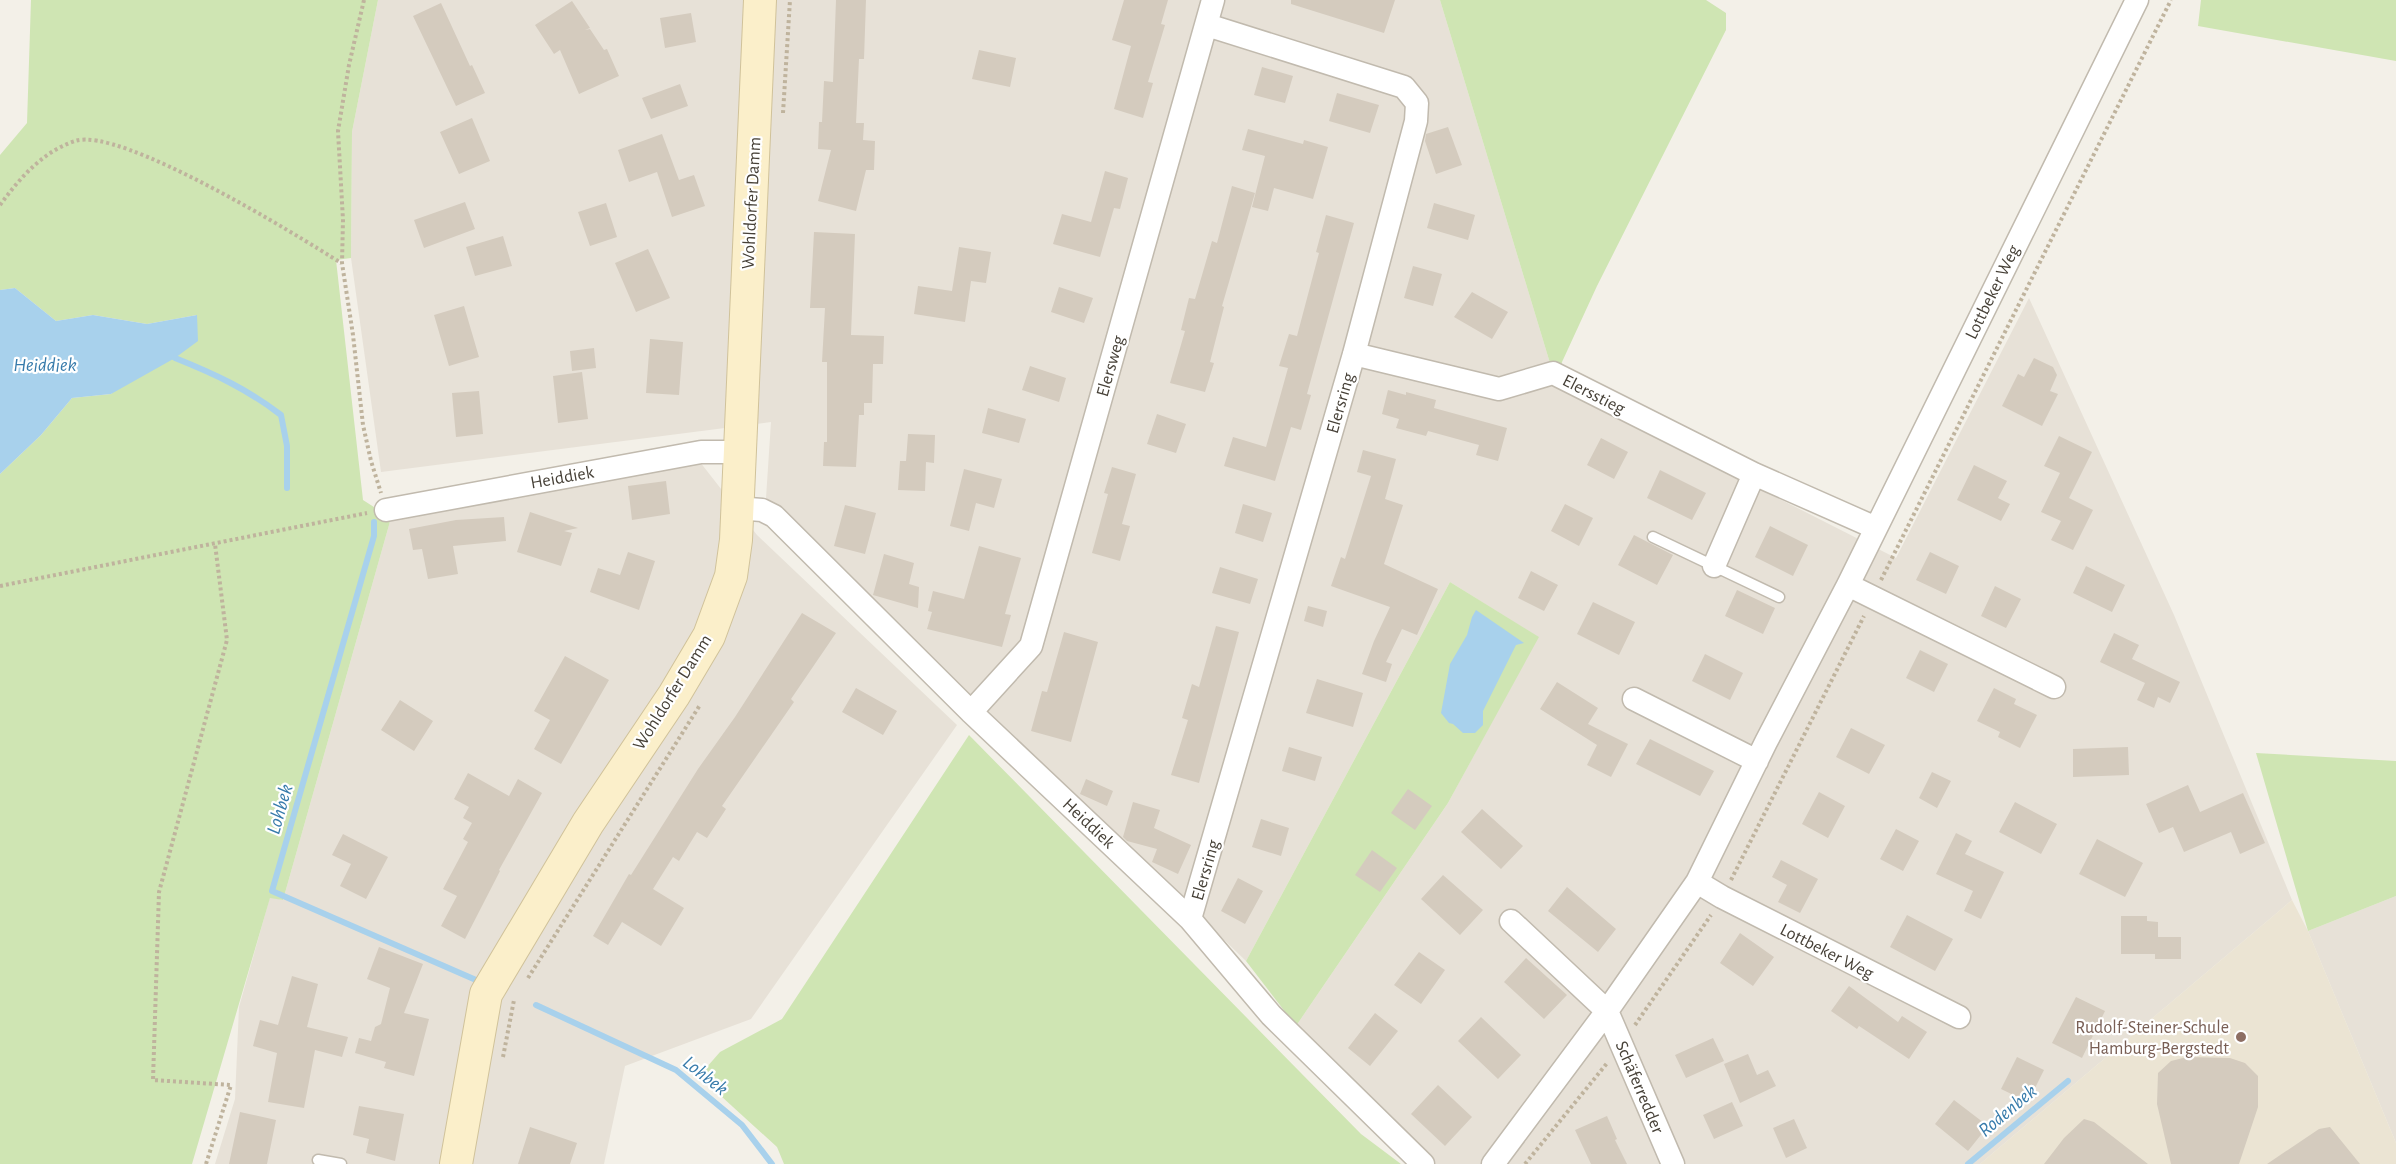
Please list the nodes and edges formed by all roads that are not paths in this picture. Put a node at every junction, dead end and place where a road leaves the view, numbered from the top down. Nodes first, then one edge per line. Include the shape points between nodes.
1 (760, 0) edge
2 (1213, 0) edge
3 (2137, 0) edge
4 (1207, 25) junction
5 (1354, 354) junction
6 (739, 452) junction
7 (1754, 474) junction
8 (736, 508) junction
9 (386, 510) road end
10 (1876, 528) junction
11 (1653, 537) dead end
12 (1714, 566) junction
13 (1848, 585) junction
14 (1779, 597) dead end
15 (2054, 687) dead end
16 (1634, 699) dead end
17 (970, 712) junction
18 (1757, 761) junction
19 (1697, 882) junction
20 (1191, 918) junction
21 (1511, 921) dead end
22 (1607, 1011) junction
23 (1959, 1017) dead end
24 (318, 1160) dead end
25 (341, 1164) edge
26 (456, 1164) edge
27 (1423, 1164) edge
28 (1493, 1164) edge
29 (1674, 1164) edge

1 - 6 street, Wohldorfer Damm
2 - 4 street, Elersweg
3 - 10 street, Lottbeker Weg
4 - 5 street, Elersring via 1404,87 1417,103 1416,121
4 - 17 street, Elersweg via 1031,646
5 - 7 street, Elersstieg via 1499,390 1553,373
5 - 20 street, Elersring
6 - 8 street, Wohldorfer Damm
6 - 9 street, Heiddiek via 701,452
7 - 10 street, Elersstieg
7 - 12 street
8 - 17 street, Heiddiek via 762,510 774,516
8 - 26 street, Wohldorfer Damm via 731,576 709,636 588,823 486,994
10 - 13 street, Lottbeker Weg
11 - 12 lane
12 - 14 lane
13 - 15 street
13 - 18 street, Lottbeker Weg
16 - 18 street
17 - 20 street, Heiddiek
18 - 19 street, Lottbeker Weg
19 - 22 street, Lottbeker Weg
19 - 23 street, Lottbeker Weg
20 - 27 street, Heiddiek via 1271,1015
21 - 22 street
22 - 28 street, Lottbeker Weg
22 - 29 street, Schäferredder
24 - 25 lane

